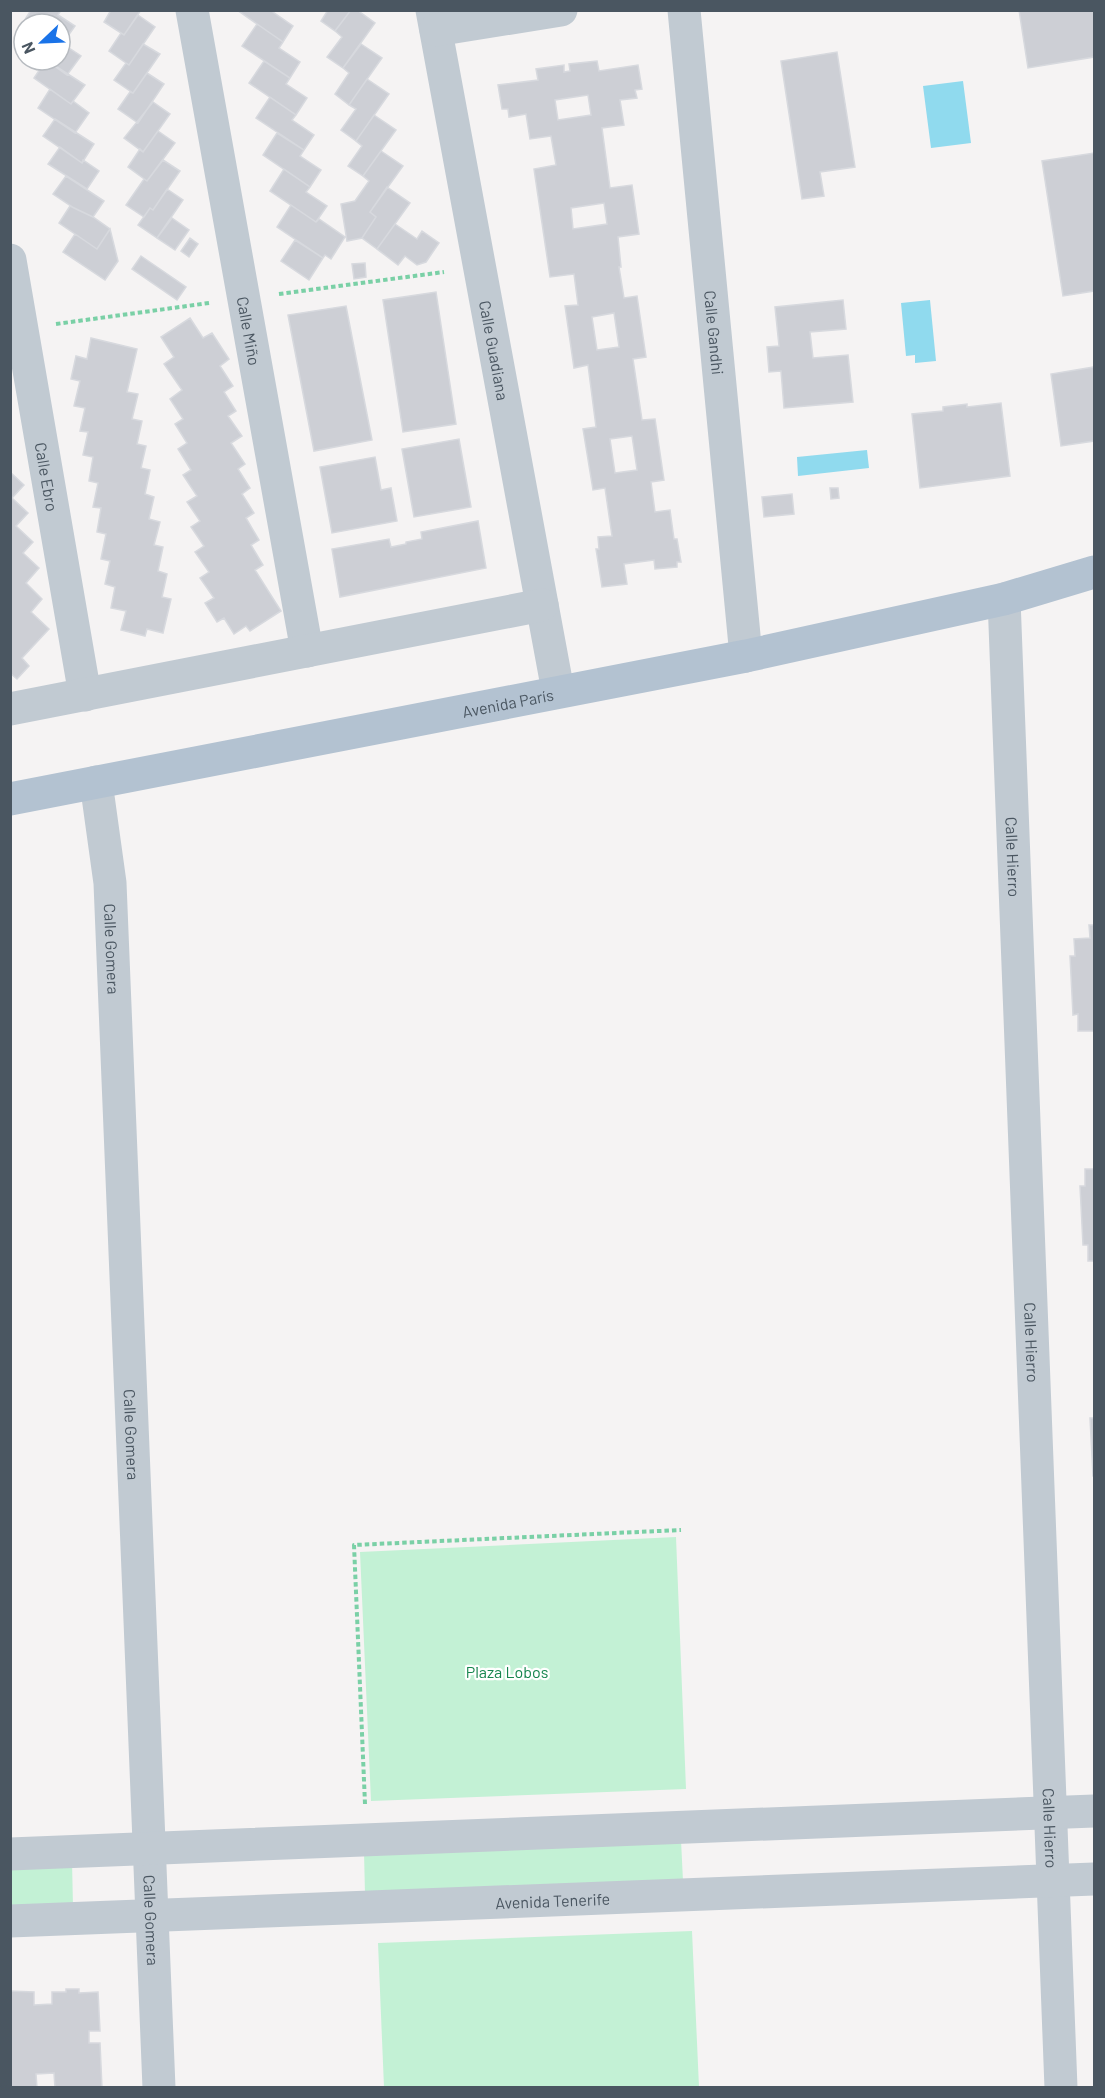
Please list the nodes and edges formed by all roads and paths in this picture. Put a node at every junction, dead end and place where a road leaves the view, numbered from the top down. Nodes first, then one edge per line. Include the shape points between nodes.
1 (192, 10) edge
2 (561, 10) edge
3 (684, 10) edge
4 (434, 20) edge
5 (10, 260) edge
6 (1095, 572) edge
7 (1004, 599) junction
8 (542, 605) junction
9 (308, 651) junction
10 (746, 656) junction
11 (558, 692) junction
12 (86, 694) junction
13 (10, 710) edge
14 (96, 782) junction
15 (10, 799) edge
16 (681, 1530) dead end
17 (365, 1808) dead end
18 (1095, 1811) edge
19 (1051, 1813) junction
20 (150, 1848) junction
21 (10, 1854) edge
22 (1095, 1879) edge
23 (1053, 1880) junction
24 (153, 1916) junction
25 (10, 1922) edge
26 (159, 2088) edge
27 (1061, 2088) edge

1 - 9 street, Calle Miño
2 - 4 street
3 - 10 street, Calle Gandhi
4 - 8 street, Calle Guadiana
5 - 12 street, Calle Ebro
6 - 7 main road, Avenida París
7 - 10 main road, Avenida París
7 - 19 street, Calle Hierro
8 - 9 street
8 - 11 street, Calle Guadiana
9 - 12 street
10 - 11 main road, Avenida París
11 - 14 main road, Avenida París
12 - 13 street
14 - 15 main road, Avenida París
14 - 20 street, Calle Gomera via 110,883
16 - 17 path via 354,1545
18 - 19 street
19 - 20 street
19 - 23 street, Calle Hierro
20 - 21 street
20 - 24 street, Calle Gomera
22 - 23 street, Avenida Tenerife
23 - 24 street, Avenida Tenerife
23 - 27 street, Calle Hierro
24 - 25 street, Avenida Tenerife
24 - 26 street, Calle Gomera

